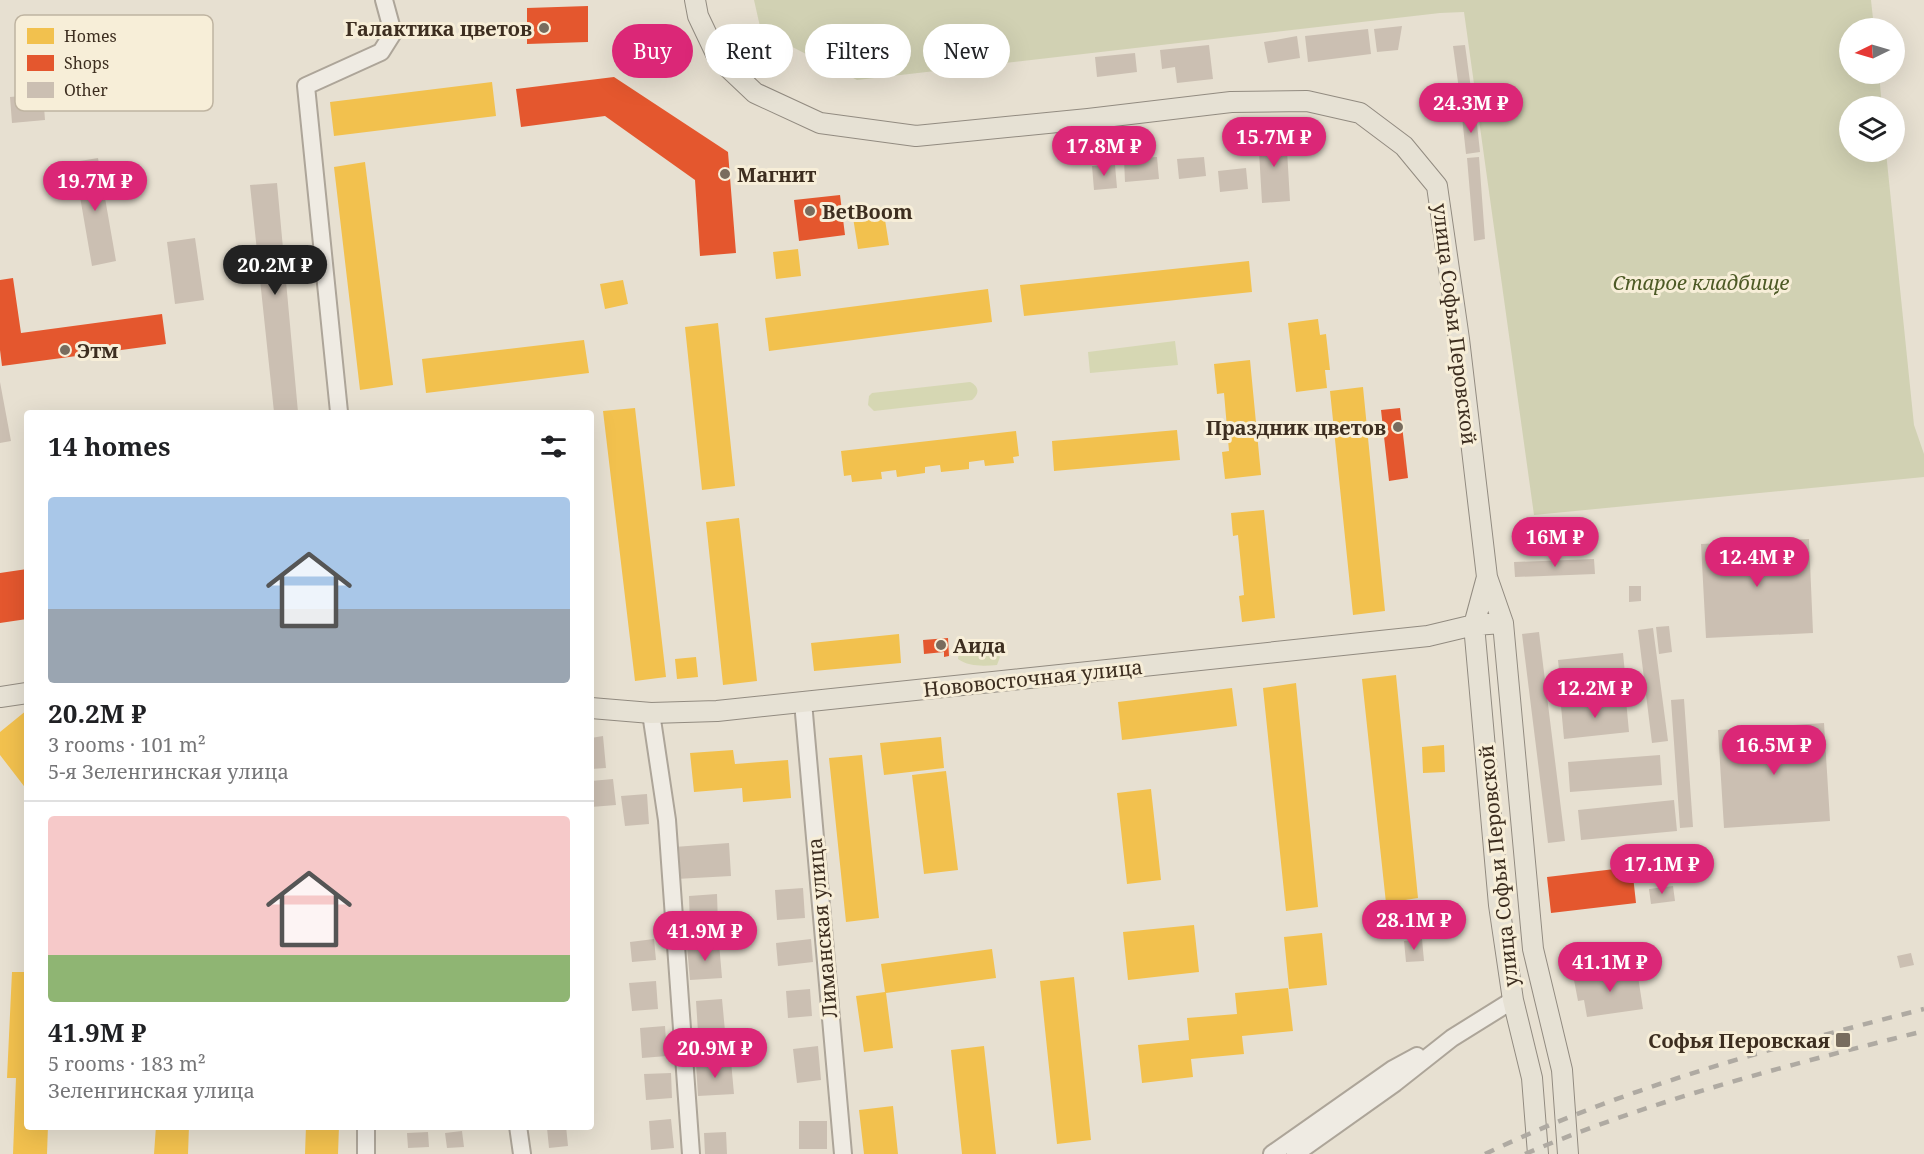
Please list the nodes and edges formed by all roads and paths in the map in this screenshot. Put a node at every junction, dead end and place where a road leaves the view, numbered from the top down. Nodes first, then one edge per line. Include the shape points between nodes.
1 (384, 0) edge
2 (695, 0) edge
3 (339, 410) edge
4 (1487, 577) junction
5 (1503, 623) junction
6 (1474, 625) junction
7 (24, 693) edge
8 (0, 697) edge
9 (803, 702) junction
10 (594, 708) edge
11 (651, 712) junction
12 (1533, 949) junction
13 (1513, 1000) junction
14 (1452, 1038) junction
15 (366, 1130) edge
16 (519, 1130) edge
17 (366, 1154) edge
18 (522, 1154) edge
19 (691, 1154) edge
20 (843, 1154) edge
21 (1272, 1154) edge
22 (1295, 1154) edge
23 (1538, 1154) edge
24 (1568, 1154) edge

1 - 3 street via 393,33 381,52 306,86
2 - 4 main road, улица Софьи Перовской via 698,16 718,58 755,93 820,123 916,136 1248,101 1307,101 1360,113 1404,146 1437,186
4 - 5 main road, улица Софьи Перовской
4 - 6 main road, улица Софьи Перовской
5 - 6 main road, Нововосточная улица
5 - 12 main road, улица Софьи Перовской
6 - 9 main road, Нововосточная улица via 1428,636
6 - 13 main road, улица Софьи Перовской via 1499,905
7 - 8 main road
9 - 11 main road, Нововосточная улица via 717,711
9 - 20 street, Лиманская улица
10 - 11 main road, Нововосточная улица
11 - 19 street via 667,820
12 - 13 main road
12 - 24 main road, улица Софьи Перовской via 1562,1070
13 - 14 street
13 - 23 main road, улица Софьи Перовской via 1532,1078
14 - 21 street via 1393,1069
14 - 22 street
15 - 17 street
16 - 18 street

